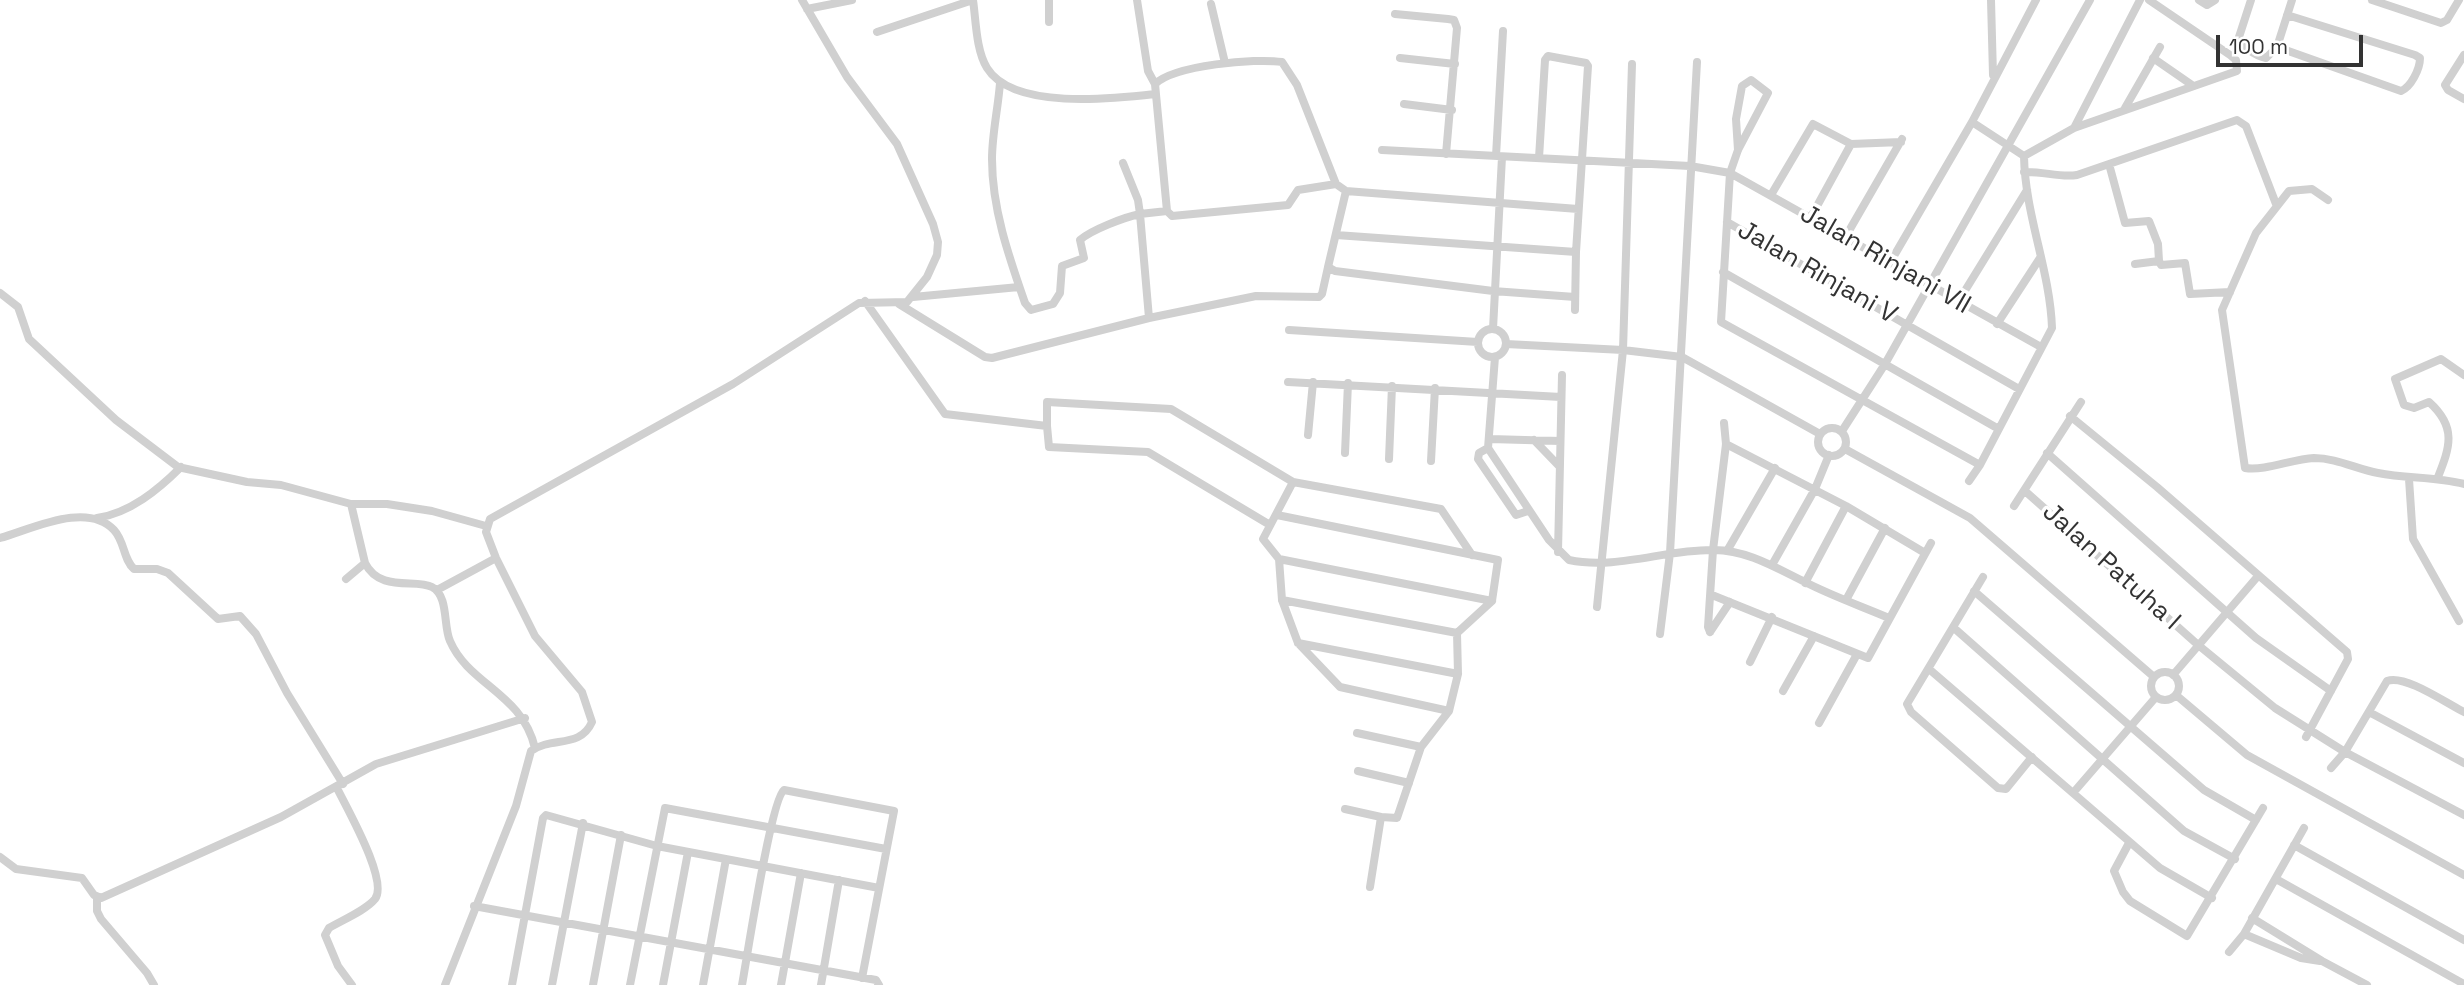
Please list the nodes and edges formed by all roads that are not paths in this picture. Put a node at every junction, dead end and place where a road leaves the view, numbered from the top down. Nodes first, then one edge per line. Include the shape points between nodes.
1 (802, 0) edge
2 (852, 0) edge
3 (973, 0) edge
4 (1049, 0) edge
5 (1137, 0) edge
6 (1991, 0) edge
7 (2035, 0) edge
8 (2090, 0) edge
9 (2140, 0) edge
10 (2149, 0) edge
11 (2199, 0) edge
12 (2215, 0) edge
13 (2251, 0) edge
14 (2292, 0) edge
15 (2372, 0) edge
16 (2459, 0) edge
17 (1211, 4) dead end
18 (807, 9) junction
19 (1395, 14) dead end
20 (2287, 15) junction
21 (1049, 22) dead end
22 (1503, 31) dead end
23 (877, 32) dead end
24 (2160, 47) dead end
25 (2277, 47) junction
26 (2464, 55) edge
27 (1401, 58) dead end
28 (2153, 58) junction
29 (1696, 62) dead end
30 (1225, 63) junction
31 (1455, 64) junction
32 (1632, 64) dead end
33 (1993, 78) junction
34 (1000, 83) junction
35 (1155, 84) junction
36 (2192, 85) junction
37 (1155, 94) junction
38 (2464, 100) edge
39 (1404, 104) dead end
40 (2125, 108) junction
41 (1452, 110) junction
42 (1972, 122) junction
43 (2074, 128) junction
44 (1851, 144) junction
45 (2009, 146) junction
46 (1382, 150) dead end
47 (1738, 150) junction
48 (1446, 154) junction
49 (1499, 156) junction
50 (2024, 156) junction
51 (1539, 158) junction
52 (1582, 162) junction
53 (1123, 163) dead end
54 (1631, 163) junction
55 (2109, 164) junction
56 (1690, 166) junction
57 (2024, 172) junction
58 (1730, 173) junction
59 (1336, 184) junction
60 (2027, 190) junction
61 (1346, 191) junction
62 (1771, 195) junction
63 (2328, 200) dead end
64 (1500, 203) junction
65 (2276, 204) junction
66 (1578, 209) junction
67 (1167, 211) junction
68 (1140, 214) junction
69 (1811, 217) junction
70 (1727, 222) junction
71 (1336, 235) junction
72 (1846, 236) junction
73 (1496, 246) junction
74 (1576, 252) junction
75 (2040, 258) junction
76 (1891, 261) junction
77 (2159, 261) junction
78 (2134, 264) dead end
79 (1328, 267) junction
80 (1723, 272) junction
81 (1928, 285) junction
82 (1019, 287) junction
83 (1493, 291) junction
84 (2230, 292) junction
85 (0, 293) edge
86 (913, 297) junction
87 (1575, 297) junction
88 (864, 301) junction
89 (1958, 302) junction
90 (899, 304) junction
91 (1575, 310) dead end
92 (1149, 318) junction
93 (1997, 324) junction
94 (1907, 325) junction
95 (1493, 329) junction
96 (1289, 331) dead end
97 (1478, 342) junction
98 (1506, 344) junction
99 (2041, 347) junction
100 (1623, 350) junction
101 (1495, 357) junction
102 (1682, 357) junction
103 (1885, 364) junction
104 (1562, 375) dead end
105 (2464, 375) edge
106 (1288, 382) dead end
107 (1313, 382) junction
108 (1348, 383) junction
109 (1392, 386) junction
110 (1436, 388) junction
111 (2019, 389) junction
112 (1492, 394) junction
113 (1561, 397) junction
114 (1863, 402) junction
115 (2081, 402) dead end
116 (2070, 416) junction
117 (1299, 423) dead end
118 (1309, 423) junction
119 (1724, 423) dead end
120 (1047, 426) junction
121 (1997, 428) junction
122 (1842, 431) junction
123 (1820, 434) junction
124 (1308, 435) dead end
125 (1534, 440) junction
126 (1560, 441) junction
127 (1489, 444) junction
128 (1726, 444) junction
129 (1845, 449) junction
130 (1345, 453) dead end
131 (2047, 453) junction
132 (1829, 455) junction
133 (1389, 459) dead end
134 (1432, 461) dead end
135 (1980, 465) junction
136 (1559, 466) junction
137 (181, 467) junction
138 (1775, 468) junction
139 (2438, 477) junction
140 (2409, 479) junction
141 (1969, 481) dead end
142 (1293, 482) junction
143 (2464, 484) edge
144 (1815, 489) junction
145 (2025, 491) junction
146 (351, 504) junction
147 (1846, 506) junction
148 (2014, 506) dead end
149 (1528, 510) junction
150 (1277, 515) junction
151 (97, 518) junction
152 (1270, 525) junction
153 (486, 526) junction
154 (1885, 528) junction
155 (0, 538) edge
156 (1931, 543) dead end
157 (1713, 550) junction
158 (1727, 551) junction
159 (1558, 552) junction
160 (1670, 553) junction
161 (1925, 553) junction
162 (1472, 555) junction
163 (496, 558) junction
164 (1279, 559) junction
165 (365, 563) junction
166 (1600, 563) junction
167 (1772, 565) junction
168 (2258, 576) junction
169 (1983, 577) dead end
170 (346, 579) dead end
171 (1805, 583) junction
172 (437, 590) junction
173 (1974, 591) junction
174 (1712, 594) junction
175 (1282, 600) junction
176 (1846, 600) junction
177 (1492, 601) junction
178 (1730, 602) junction
179 (1597, 607) dead end
180 (2227, 611) junction
181 (1772, 617) junction
182 (1889, 618) junction
183 (2459, 621) dead end
184 (1954, 628) junction
185 (1457, 633) junction
186 (1660, 634) dead end
187 (1814, 636) junction
188 (1297, 643) junction
189 (2197, 644) junction
190 (1856, 656) junction
191 (1750, 662) dead end
192 (1929, 669) junction
193 (1458, 674) junction
194 (2173, 675) junction
195 (2154, 677) junction
196 (1783, 691) dead end
197 (2331, 691) junction
198 (2176, 695) junction
199 (2156, 697) junction
200 (1449, 711) junction
201 (2369, 712) junction
202 (2464, 712) edge
203 (525, 718) junction
204 (1819, 723) dead end
205 (2132, 727) junction
206 (1357, 733) dead end
207 (2308, 733) junction
208 (1422, 747) junction
209 (535, 748) junction
210 (2345, 752) junction
211 (2032, 757) junction
212 (2104, 760) junction
213 (2464, 763) edge
214 (2331, 768) dead end
215 (1358, 771) dead end
216 (1409, 783) junction
217 (340, 786) junction
218 (2073, 793) junction
219 (2263, 808) dead end
220 (1345, 809) dead end
221 (2464, 815) edge
222 (1381, 817) junction
223 (2256, 820) junction
224 (583, 823) junction
225 (771, 828) junction
226 (2304, 828) dead end
227 (621, 835) junction
228 (2129, 843) junction
229 (2294, 845) junction
230 (657, 846) junction
231 (886, 849) junction
232 (688, 852) junction
233 (0, 857) edge
234 (726, 859) junction
235 (2235, 859) junction
236 (764, 866) junction
237 (801, 873) junction
238 (2464, 875) edge
239 (2276, 879) junction
240 (839, 880) junction
241 (1370, 887) dead end
242 (879, 888) junction
243 (97, 898) junction
244 (2212, 898) junction
245 (474, 906) junction
246 (524, 915) junction
247 (2252, 918) junction
248 (563, 922) junction
249 (603, 930) junction
250 (2244, 934) junction
251 (639, 936) junction
252 (2464, 940) edge
253 (671, 942) junction
254 (709, 949) junction
255 (2229, 952) dead end
256 (747, 956) junction
257 (2322, 961) junction
258 (785, 963) junction
259 (823, 970) junction
260 (862, 978) junction
261 (2464, 984) edge
262 (154, 985) edge
263 (352, 985) edge
264 (445, 985) edge
265 (512, 985) edge
266 (552, 985) edge
267 (593, 985) edge
268 (630, 985) edge
269 (663, 985) edge
270 (703, 985) edge
271 (742, 985) edge
272 (781, 985) edge
273 (821, 985) edge
274 (879, 985) edge
275 (2367, 985) edge

1 - 18 street
2 - 18 street
3 - 23 street
3 - 34 street via 982,57
4 - 21 street
5 - 35 street via 1148,71
6 - 33 street
7 - 33 street
8 - 45 street
9 - 43 street
10 - 36 street via 2236,60 2235,73
11 - 12 street via 2207,5
13 - 25 street via 2239,37 2243,45 2266,58
14 - 20 street
15 - 16 street via 2441,23
17 - 30 street
18 - 86 street via 847,77 897,144 933,224 937,256
19 - 31 street via 1454,20
20 - 25 street
20 - 25 street via 2415,55 2420,66 2407,88 2400,91
22 - 49 street
24 - 28 street
26 - 38 street via 2445,85
27 - 31 street
28 - 36 street
28 - 40 street
29 - 56 street
30 - 35 street via 1185,70
30 - 59 street via 1282,62 1297,85
31 - 41 street
32 - 54 street
33 - 42 street
34 - 37 street via 1013,90 1084,99
34 - 82 street via 993,181 1003,238
35 - 37 street
36 - 40 street
37 - 67 street
39 - 41 street
40 - 43 street
41 - 48 street
42 - 45 street
42 - 76 street
43 - 50 street
44 - 62 street via 1814,124
44 - 69 street
44 - 72 street via 1901,141
45 - 50 street
45 - 81 street
46 - 48 street, Jalan Rinjani VII
47 - 47 street via 1738,108 1744,82 1751,80 1766,88 1767,97
47 - 58 street
48 - 49 street, Jalan Rinjani VII
49 - 51 street, Jalan Rinjani VII
49 - 64 street
50 - 57 street
51 - 52 street, Jalan Rinjani VII
51 - 52 street via 1548,56 1588,64
52 - 54 street, Jalan Rinjani VII
52 - 66 street
53 - 68 street
54 - 56 street, Jalan Rinjani VII
54 - 100 street
55 - 57 street via 2067,177
55 - 65 street via 2227,122 2242,121
55 - 77 street via 2125,222 2149,220
56 - 58 street, Jalan Rinjani VII
56 - 102 street
57 - 60 street
58 - 62 street, Jalan Rinjani VII
58 - 70 street
59 - 61 street
59 - 67 street via 1298,190 1289,205 1181,217
60 - 75 street
60 - 89 street
61 - 64 street
61 - 71 street
62 - 69 street, Jalan Rinjani VII
63 - 65 street via 2304,187 2289,191
64 - 66 street
64 - 73 street
65 - 84 street via 2256,233
66 - 74 street
67 - 68 street
68 - 82 street via 1120,218 1111,227 1090,232 1080,240 1084,258 1062,266 1060,293 1053,304 1031,310
68 - 92 street
69 - 72 street, Jalan Rinjani VII
70 - 80 street
70 - 94 street, Jalan Rinjani V
71 - 73 street
71 - 79 street
72 - 76 street, Jalan Rinjani VII
73 - 74 street
73 - 83 street
74 - 87 street
75 - 93 street
75 - 99 street via 2052,328
76 - 81 street, Jalan Rinjani VII
77 - 78 street
77 - 84 street via 2161,265 2185,263 2190,295
79 - 83 street via 1342,274
79 - 92 street via 1319,297 1256,296
80 - 103 street
80 - 114 street via 1721,322
81 - 89 street, Jalan Rinjani VII
81 - 94 street
82 - 86 street
83 - 87 street
83 - 95 street
84 - 140 street via 2222,310 2245,468 2328,458
85 - 137 street via 18,307 26,335 34,344 116,420
86 - 90 street
87 - 91 street
88 - 90 street
88 - 120 street via 944,414
88 - 153 street via 733,384 490,519
89 - 93 street, Jalan Rinjani VII
90 - 92 street via 992,358
93 - 99 street, Jalan Rinjani VII
94 - 103 street
94 - 111 street, Jalan Rinjani V
95 - 97 street via 1486,330
95 - 98 street via 1505,337
96 - 97 street
97 - 101 street via 1484,355
98 - 100 street
98 - 101 street
99 - 111 street
100 - 102 street
100 - 166 street
101 - 112 street
102 - 123 street
102 - 160 street
103 - 114 street
103 - 121 street
104 - 113 street
105 - 139 street via 2441,359 2395,379 2404,405 2414,408 2429,402 2448,433 2451,445
106 - 107 street
107 - 108 street
107 - 118 street
108 - 109 street
108 - 130 street
109 - 110 street
109 - 133 street
110 - 112 street
110 - 134 street
111 - 121 street
112 - 113 street
112 - 127 street
113 - 126 street
114 - 122 street
114 - 135 street
115 - 116 street
116 - 131 street
116 - 168 street
117 - 118 street
118 - 124 street
119 - 128 street
120 - 142 street via 1047,402 1171,409
120 - 152 street via 1049,447 1148,452
121 - 135 street
122 - 123 street via 1832,427
122 - 129 street
123 - 132 street via 1820,449
125 - 126 street
125 - 127 street
125 - 136 street
126 - 136 street
127 - 149 street
127 - 149 street via 1478,459 1516,515
128 - 138 street
128 - 157 street
129 - 132 street
129 - 195 street via 1970,518
131 - 145 street
131 - 180 street
132 - 144 street
135 - 141 street
136 - 159 street
137 - 146 street via 281,485
137 - 151 street via 158,491
138 - 144 street
138 - 158 street
139 - 140 street
139 - 143 street
140 - 183 street via 2413,539
142 - 150 street
142 - 162 street via 1441,509
144 - 147 street
144 - 167 street
145 - 148 street
145 - 189 street, Jalan Patuha I
146 - 153 street via 412,507
146 - 165 street
147 - 154 street
147 - 171 street
149 - 159 street
150 - 152 street
150 - 162 street
151 - 155 street via 71,517
151 - 217 street via 118,536 134,569 168,573 218,620 243,619 256,634
152 - 164 street via 1263,539
153 - 163 street
154 - 161 street
154 - 176 street
156 - 161 street
157 - 158 street
157 - 160 street
157 - 174 street
158 - 167 street
159 - 166 street via 1569,560
160 - 166 street
160 - 186 street
161 - 182 street
162 - 177 street via 1498,560
163 - 172 street
163 - 209 street via 535,636 582,692 592,716 589,730 577,739
164 - 175 street
164 - 177 street
165 - 170 street
165 - 172 street via 386,580 425,584
166 - 179 street
167 - 171 street
168 - 180 street
168 - 197 street via 2347,653
169 - 173 street
171 - 176 street
172 - 203 street via 449,640 457,653
173 - 184 street
173 - 205 street
174 - 178 street
174 - 178 street via 1710,632
175 - 185 street
175 - 188 street
176 - 182 street
177 - 185 street
178 - 181 street
180 - 189 street
180 - 197 street via 2286,661
181 - 187 street
181 - 191 street
182 - 190 street via 1868,658
184 - 192 street
184 - 212 street
185 - 193 street
187 - 190 street
187 - 196 street
188 - 193 street
188 - 200 street via 1340,687
189 - 194 street
189 - 207 street, Jalan Patuha I
190 - 204 street
192 - 211 street
192 - 211 street via 1908,700 1908,708 1998,788 2006,789
193 - 200 street
194 - 195 street
194 - 198 street via 2178,681
195 - 199 street via 2151,684
197 - 207 street
198 - 199 street via 2163,700
198 - 238 street via 2248,755
199 - 205 street
200 - 208 street
201 - 202 street via 2387,681 2394,678
201 - 210 street
201 - 213 street
203 - 209 street
203 - 217 street via 399,755
205 - 212 street
205 - 223 street via 2204,790
206 - 208 street
207 - 210 street, Jalan Patuha I
208 - 216 street
209 - 245 street
210 - 214 street
210 - 221 street, Jalan Patuha I
211 - 218 street
212 - 218 street
212 - 235 street via 2184,831
215 - 216 street
216 - 222 street via 1397,818
217 - 243 street via 224,844
217 - 263 street via 377,880 374,900 326,931 338,967
218 - 228 street
219 - 223 street
220 - 222 street
222 - 241 street
223 - 235 street
224 - 227 street
224 - 246 street via 544,816
224 - 248 street
225 - 230 street via 665,808
225 - 231 street
225 - 231 street via 779,795 785,790 892,810 895,814
225 - 236 street
226 - 229 street
227 - 230 street
227 - 249 street
228 - 244 street via 2179,882
228 - 244 street via 2114,871 2130,901 2187,936
229 - 239 street
229 - 252 street
230 - 232 street
230 - 251 street
231 - 242 street
232 - 234 street
232 - 253 street
233 - 243 street via 16,869 82,878
234 - 236 street
234 - 254 street
235 - 244 street
236 - 237 street
236 - 256 street
237 - 240 street
237 - 258 street
239 - 247 street
239 - 261 street
240 - 242 street
240 - 259 street
242 - 260 street
243 - 262 street via 100,919
245 - 246 street
245 - 264 street
246 - 248 street
246 - 265 street
247 - 250 street
247 - 257 street
248 - 249 street
248 - 266 street
249 - 251 street
249 - 267 street
250 - 255 street
250 - 257 street via 2301,958
251 - 253 street
251 - 268 street
253 - 254 street
253 - 269 street
254 - 256 street
254 - 270 street
256 - 258 street
256 - 271 street
257 - 275 street
258 - 259 street
258 - 272 street
259 - 260 street
259 - 273 street
260 - 274 street

